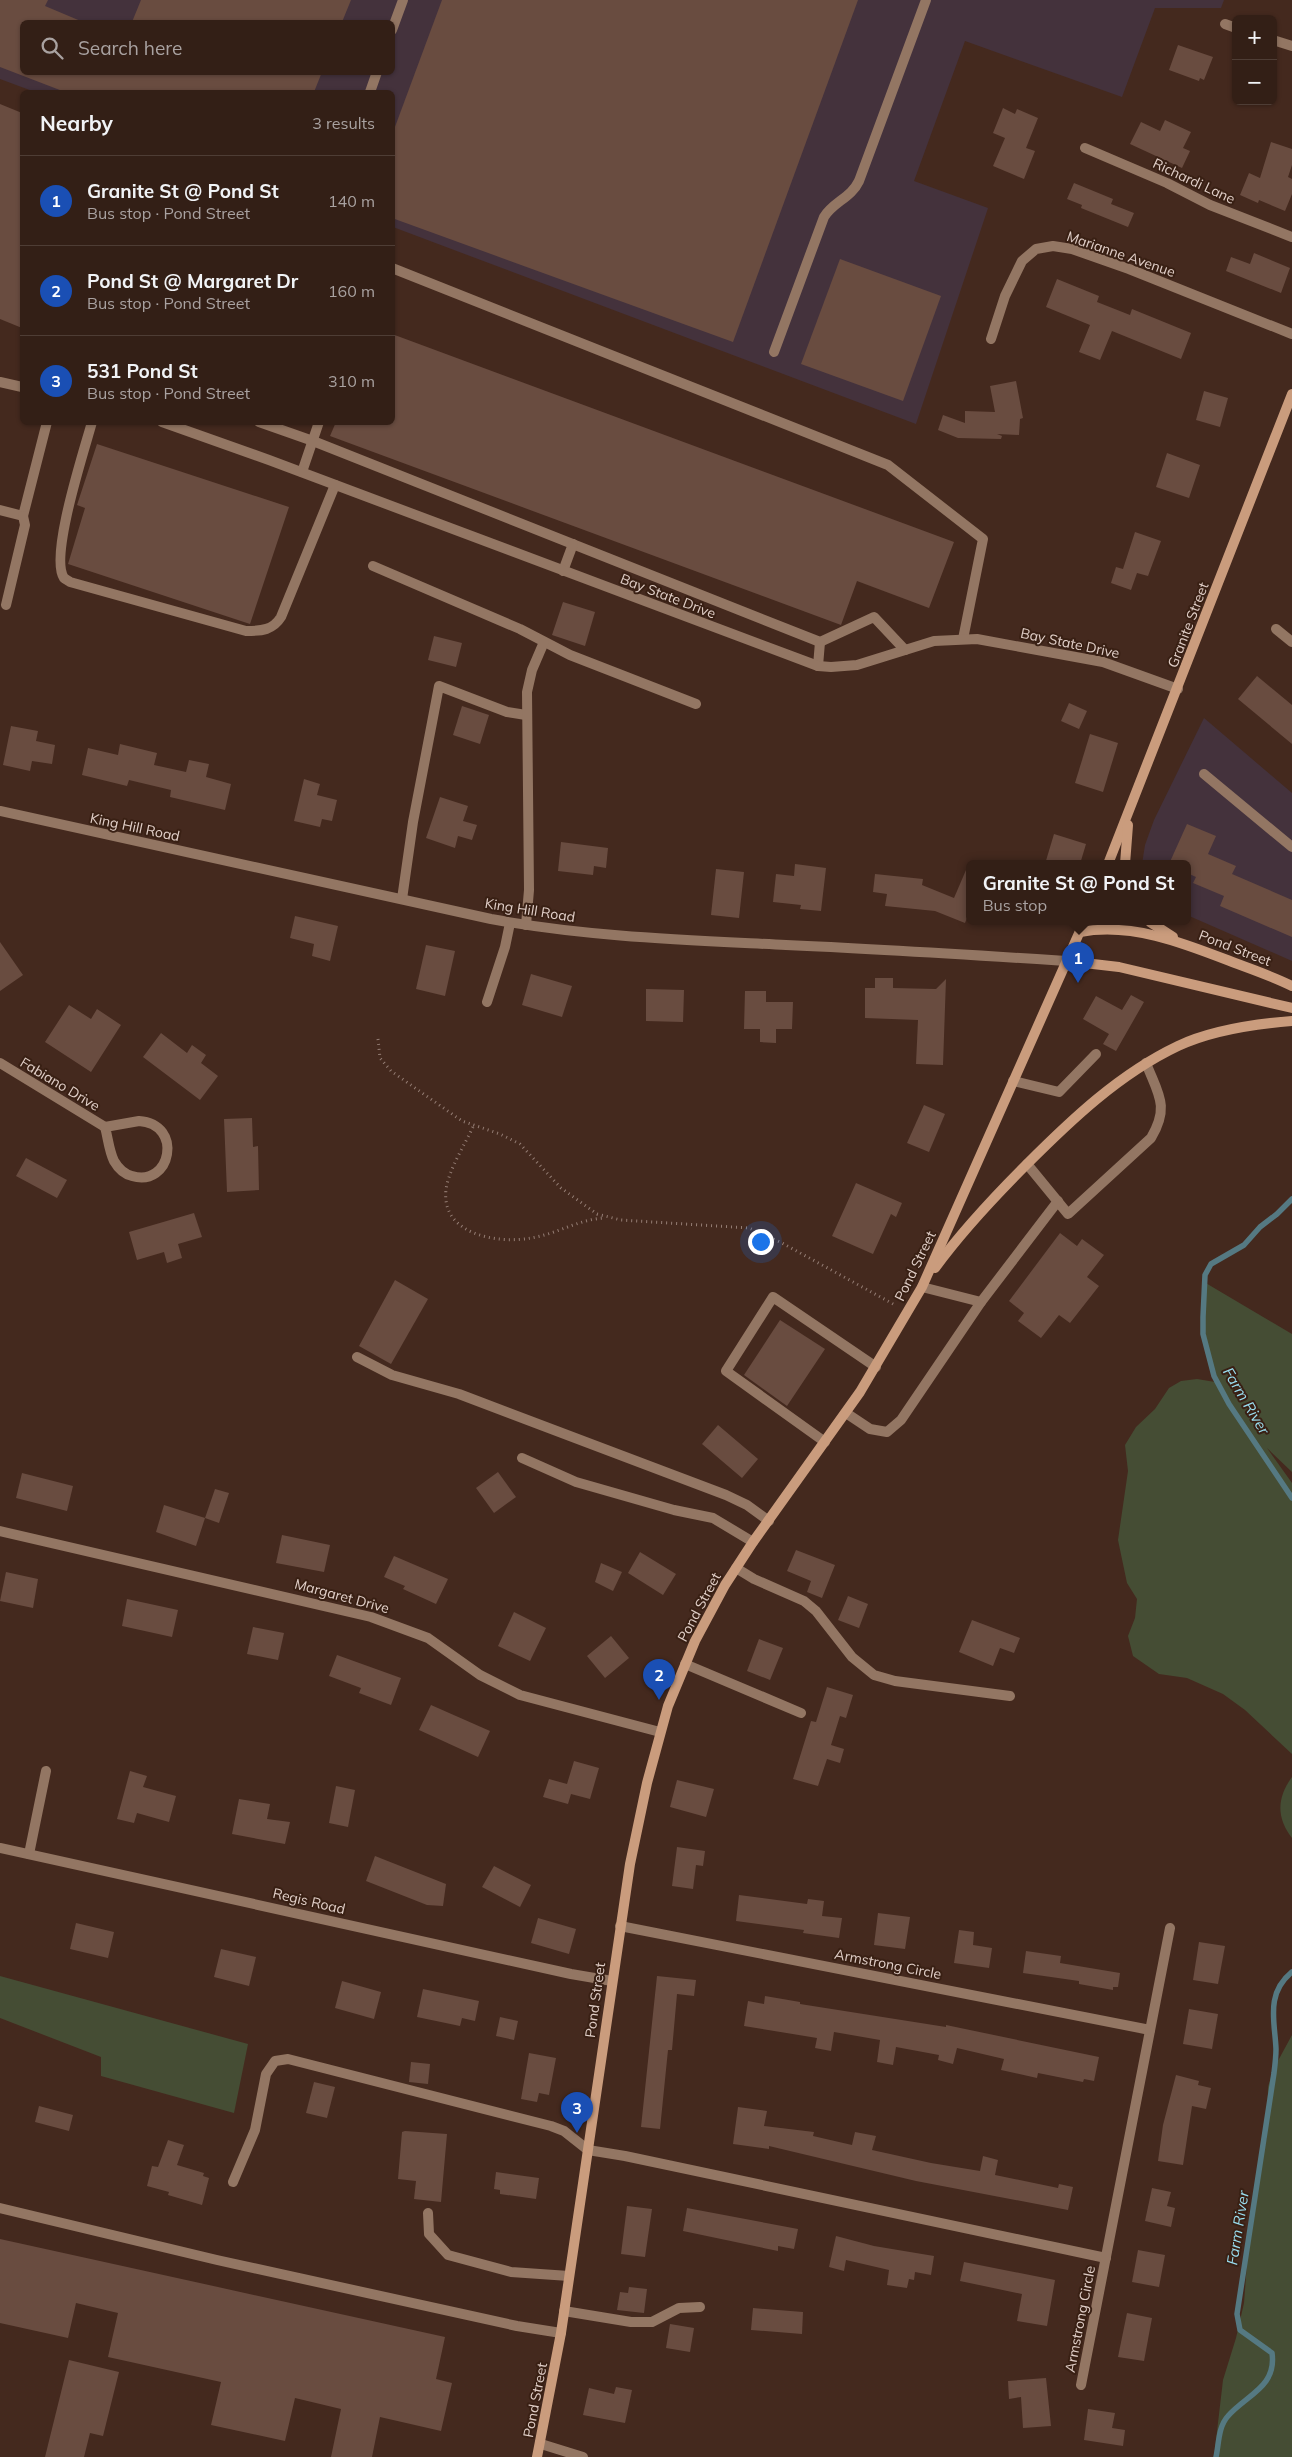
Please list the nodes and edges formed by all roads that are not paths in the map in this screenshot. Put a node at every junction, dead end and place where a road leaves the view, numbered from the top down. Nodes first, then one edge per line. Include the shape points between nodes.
1 (403, 0) edge
2 (926, 0) edge
3 (395, 22) edge
4 (1225, 24) dead end
5 (1232, 27) edge
6 (1277, 41) edge
7 (1292, 46) edge
8 (376, 75) edge
9 (371, 90) edge
10 (1085, 148) dead end
11 (1292, 237) edge
12 (395, 269) edge
13 (1292, 334) edge
14 (992, 338) dead end
15 (774, 352) dead end
16 (0, 382) edge
17 (20, 387) edge
18 (1292, 394) edge
19 (46, 425) edge
20 (91, 425) edge
21 (170, 425) edge
22 (268, 425) edge
23 (318, 425) edge
24 (313, 441) junction
25 (302, 472) junction
26 (335, 485) junction
27 (0, 510) edge
28 (23, 516) junction
29 (574, 544) junction
30 (373, 566) dead end
31 (563, 570) junction
32 (6, 605) dead end
33 (1276, 629) dead end
34 (963, 639) junction
35 (544, 642) junction
36 (820, 642) junction
37 (1292, 642) edge
38 (905, 650) junction
39 (818, 666) junction
40 (1178, 689) junction
41 (696, 704) dead end
42 (526, 715) junction
43 (1204, 774) dead end
44 (1132, 803) junction
45 (0, 811) edge
46 (1292, 847) edge
47 (1110, 860) edge
48 (1125, 860) edge
49 (402, 899) junction
50 (510, 923) junction
51 (526, 925) junction
52 (1083, 925) edge
53 (1154, 925) edge
54 (1080, 932) junction
55 (1187, 944) junction
56 (1067, 961) junction
57 (1292, 986) edge
58 (487, 1002) dead end
59 (1292, 1008) edge
60 (1292, 1021) edge
61 (1096, 1054) dead end
62 (0, 1063) edge
63 (1146, 1063) junction
64 (1013, 1081) junction
65 (105, 1128) junction
66 (1027, 1164) junction
67 (1058, 1202) junction
68 (922, 1287) junction
69 (981, 1302) junction
70 (357, 1357) dead end
71 (876, 1367) junction
72 (846, 1413) junction
73 (825, 1442) junction
74 (522, 1458) dead end
75 (768, 1521) junction
76 (0, 1532) edge
77 (753, 1542) junction
78 (736, 1568) junction
79 (685, 1664) junction
80 (1010, 1696) dead end
81 (801, 1713) dead end
82 (660, 1732) junction
83 (46, 1771) dead end
84 (0, 1848) edge
85 (28, 1854) junction
86 (620, 1926) junction
87 (1170, 1928) dead end
88 (612, 1981) junction
89 (1150, 2030) junction
90 (588, 2150) junction
91 (232, 2182) dead end
92 (0, 2208) edge
93 (428, 2213) dead end
94 (1106, 2258) junction
95 (569, 2276) junction
96 (700, 2308) dead end
97 (564, 2311) junction
98 (561, 2333) junction
99 (1081, 2385) dead end
100 (541, 2444) junction
101 (537, 2457) edge
102 (583, 2457) edge

1 - 3 street
2 - 15 street via 859,182 848,197 832,207 824,217
4 - 5 street
6 - 7 street
8 - 9 street
10 - 11 street, Richardi Lane via 1210,205
12 - 34 street via 888,465 983,539
13 - 14 street, Marianne Avenue via 1129,269 1072,249 1053,246 1036,249 1022,261 1002,303
16 - 17 street
18 - 40 main road, Granite Street
19 - 28 street
20 - 26 street via 71,496 62,544 61,571 64,578 246,631 275,626
21 - 25 street, Bay State Drive
22 - 24 street
23 - 24 street
24 - 25 street
24 - 29 street
25 - 26 street, Bay State Drive
26 - 31 street, Bay State Drive
27 - 28 street
28 - 32 street via 25,525
29 - 31 street
29 - 36 street
30 - 35 street
31 - 39 street, Bay State Drive
33 - 37 street
34 - 38 street, Bay State Drive via 934,641
34 - 40 street, Bay State Drive via 1103,662
35 - 41 street
35 - 42 street via 529,682
36 - 38 street via 874,616
36 - 39 street
38 - 39 street, Bay State Drive via 856,665
40 - 44 main road, Granite Street
42 - 49 street via 507,712 439,686
42 - 51 street via 529,890
43 - 46 street
44 - 47 main road, Granite Street
44 - 48 main road
45 - 49 street, King Hill Road
49 - 50 street, King Hill Road
50 - 51 street, King Hill Road
50 - 58 street
51 - 56 street, King Hill Road via 666,939
52 - 54 main road
53 - 55 main road
54 - 55 main road, Pond Street via 1102,929 1132,931
54 - 56 main road, Pond Street
55 - 57 main road, Pond Street
56 - 59 main road via 1119,968
56 - 64 main road, Pond Street
60 - 63 main road via 1204,1037
61 - 64 street via 1059,1092
62 - 65 street, Fabiano Drive
63 - 66 main road via 1078,1115
63 - 67 street via 1160,1095 1162,1110 1160,1123 1151,1138 1068,1214
64 - 68 main road, Pond Street
65 - 65 street via 138,1121 153,1124 161,1131 167,1144 165,1162 148,1176 124,1173 114,1162
66 - 67 street
66 - 68 main road via 978,1216
67 - 69 street
68 - 69 street
68 - 71 main road, Pond Street
69 - 72 street via 901,1420 887,1432 870,1429
70 - 75 street via 392,1374 459,1394 726,1495 747,1505
71 - 72 main road, Pond Street
71 - 73 street via 773,1297 726,1371
72 - 73 main road, Pond Street
73 - 75 main road, Pond Street
74 - 77 street via 576,1482 713,1518
75 - 77 main road, Pond Street
76 - 82 street, Margaret Drive via 371,1617 428,1638 480,1675 520,1695
77 - 78 main road, Pond Street
78 - 79 main road, Pond Street via 704,1622
78 - 80 street via 810,1606 852,1657 874,1675 895,1681
79 - 81 street
79 - 82 main road, Pond Street
82 - 86 main road, Pond Street via 641,1809
83 - 85 street
84 - 85 street, Regis Road
85 - 88 street, Regis Road
86 - 88 main road, Pond Street
86 - 89 street, Armstrong Circle
87 - 89 street, Armstrong Circle
88 - 90 main road, Pond Street
89 - 94 street, Armstrong Circle
90 - 91 street via 564,2131 551,2126 288,2059 276,2061 266,2074 255,2130
90 - 94 street, Armstrong Circle
90 - 95 main road, Pond Street
92 - 98 street via 217,2260
93 - 95 street via 429,2234 448,2255 511,2272
94 - 99 street, Armstrong Circle
95 - 97 main road, Pond Street
96 - 97 street via 679,2308 652,2322 631,2322
97 - 98 main road, Pond Street
98 - 100 main road, Pond Street
100 - 101 main road, Pond Street
100 - 102 street

